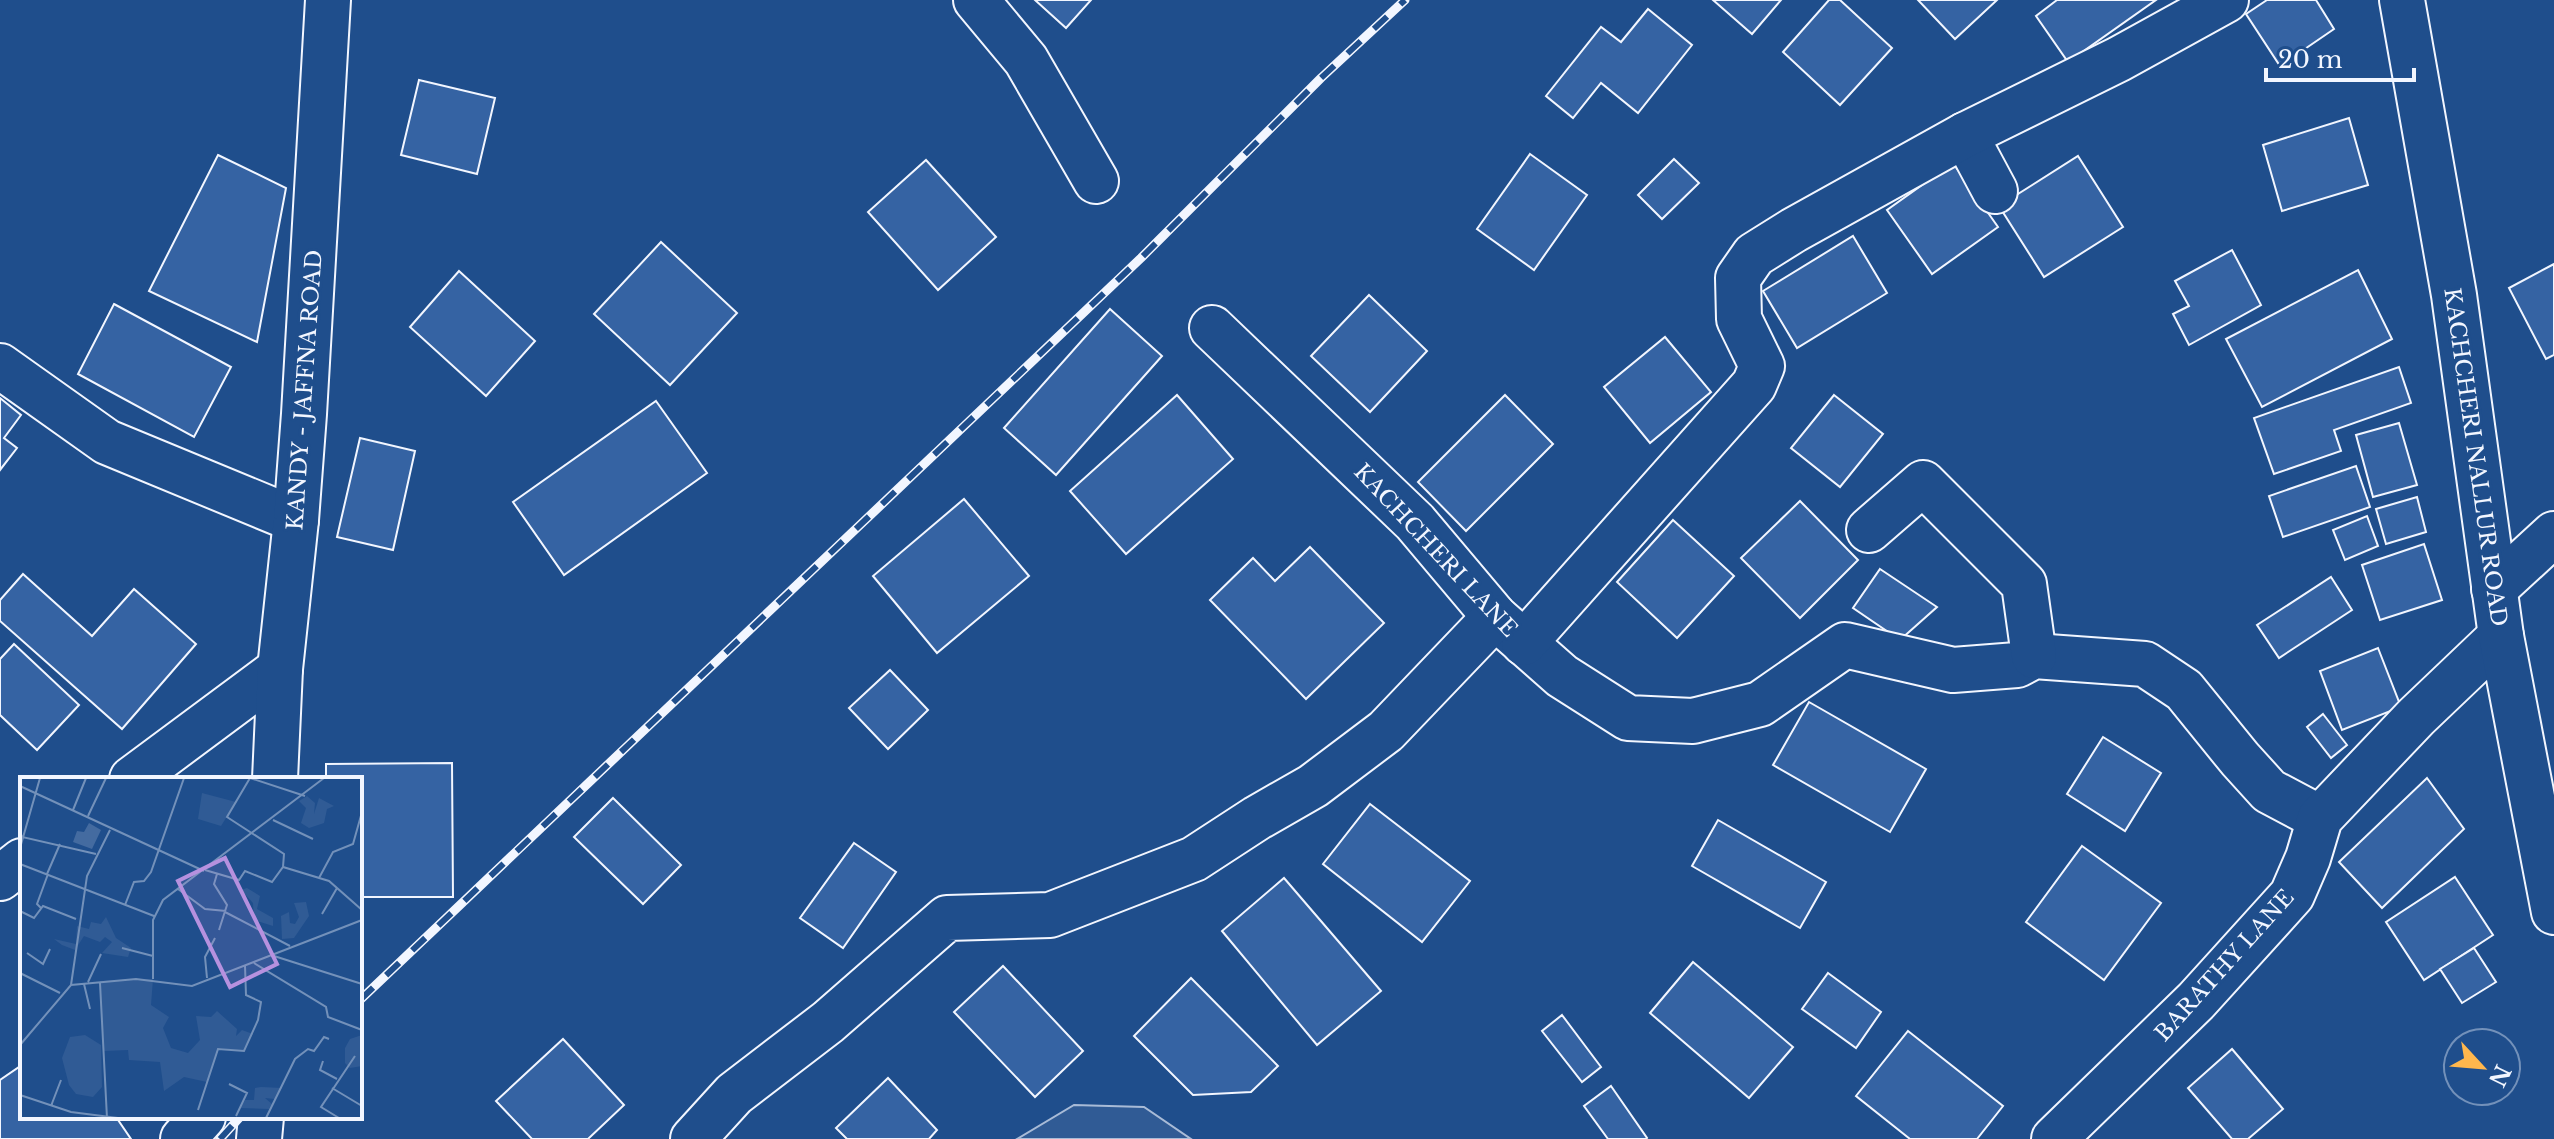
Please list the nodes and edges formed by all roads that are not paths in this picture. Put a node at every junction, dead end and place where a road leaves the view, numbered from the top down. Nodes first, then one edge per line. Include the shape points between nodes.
1 (328, 0) edge
2 (976, 0) edge
3 (2226, 0) edge
4 (2402, 0) edge
5 (1965, 135) junction
6 (1096, 181) dead end
7 (1995, 191) dead end
8 (1212, 328) dead end
9 (0, 366) edge
10 (296, 520) junction
11 (1869, 530) dead end
12 (2554, 534) edge
13 (2494, 589) junction
14 (1509, 630) junction
15 (2501, 636) junction
16 (2034, 656) junction
17 (280, 669) junction
18 (135, 777) edge
19 (275, 777) edge
20 (2320, 818) junction
21 (20, 863) edge
22 (0, 878) edge
23 (2554, 912) edge
24 (201, 1119) edge
25 (261, 1119) edge
26 (183, 1139) edge
27 (259, 1139) edge
28 (693, 1139) edge
29 (2054, 1139) edge

1 - 10 main road, KANDY - JAFFNA ROAD
2 - 6 main road via 1026,60
3 - 5 main road
4 - 13 main road, KACHCHERI NALLUR ROAD via 2454,295
5 - 7 main road
5 - 14 main road via 1754,255 1738,278 1739,319 1762,366 1754,385
8 - 14 main road, KACHCHERI LANE via 1415,522
9 - 10 main road via 107,442
10 - 17 main road, KANDY - JAFFNA ROAD
11 - 16 main road via 1923,483 2024,584
12 - 13 main road
13 - 15 main road, KACHCHERI NALLUR ROAD
14 - 16 main road, KACHCHERI LANE via 1562,676 1628,718 1693,721 1760,704 1845,645 1953,670 2017,665
14 - 28 main road via 1313,786 1194,859 1050,915 947,918 828,1022 734,1094
15 - 20 main road, BARATHY LANE
15 - 23 main road, KACHCHERI NALLUR ROAD
16 - 20 main road, KACHCHERI LANE via 2145,664 2184,690 2269,791
17 - 18 main road
17 - 19 main road, KANDY - JAFFNA ROAD
20 - 29 main road, BARATHY LANE via 2292,895 2196,1001
21 - 22 main road
24 - 26 main road
25 - 27 main road

